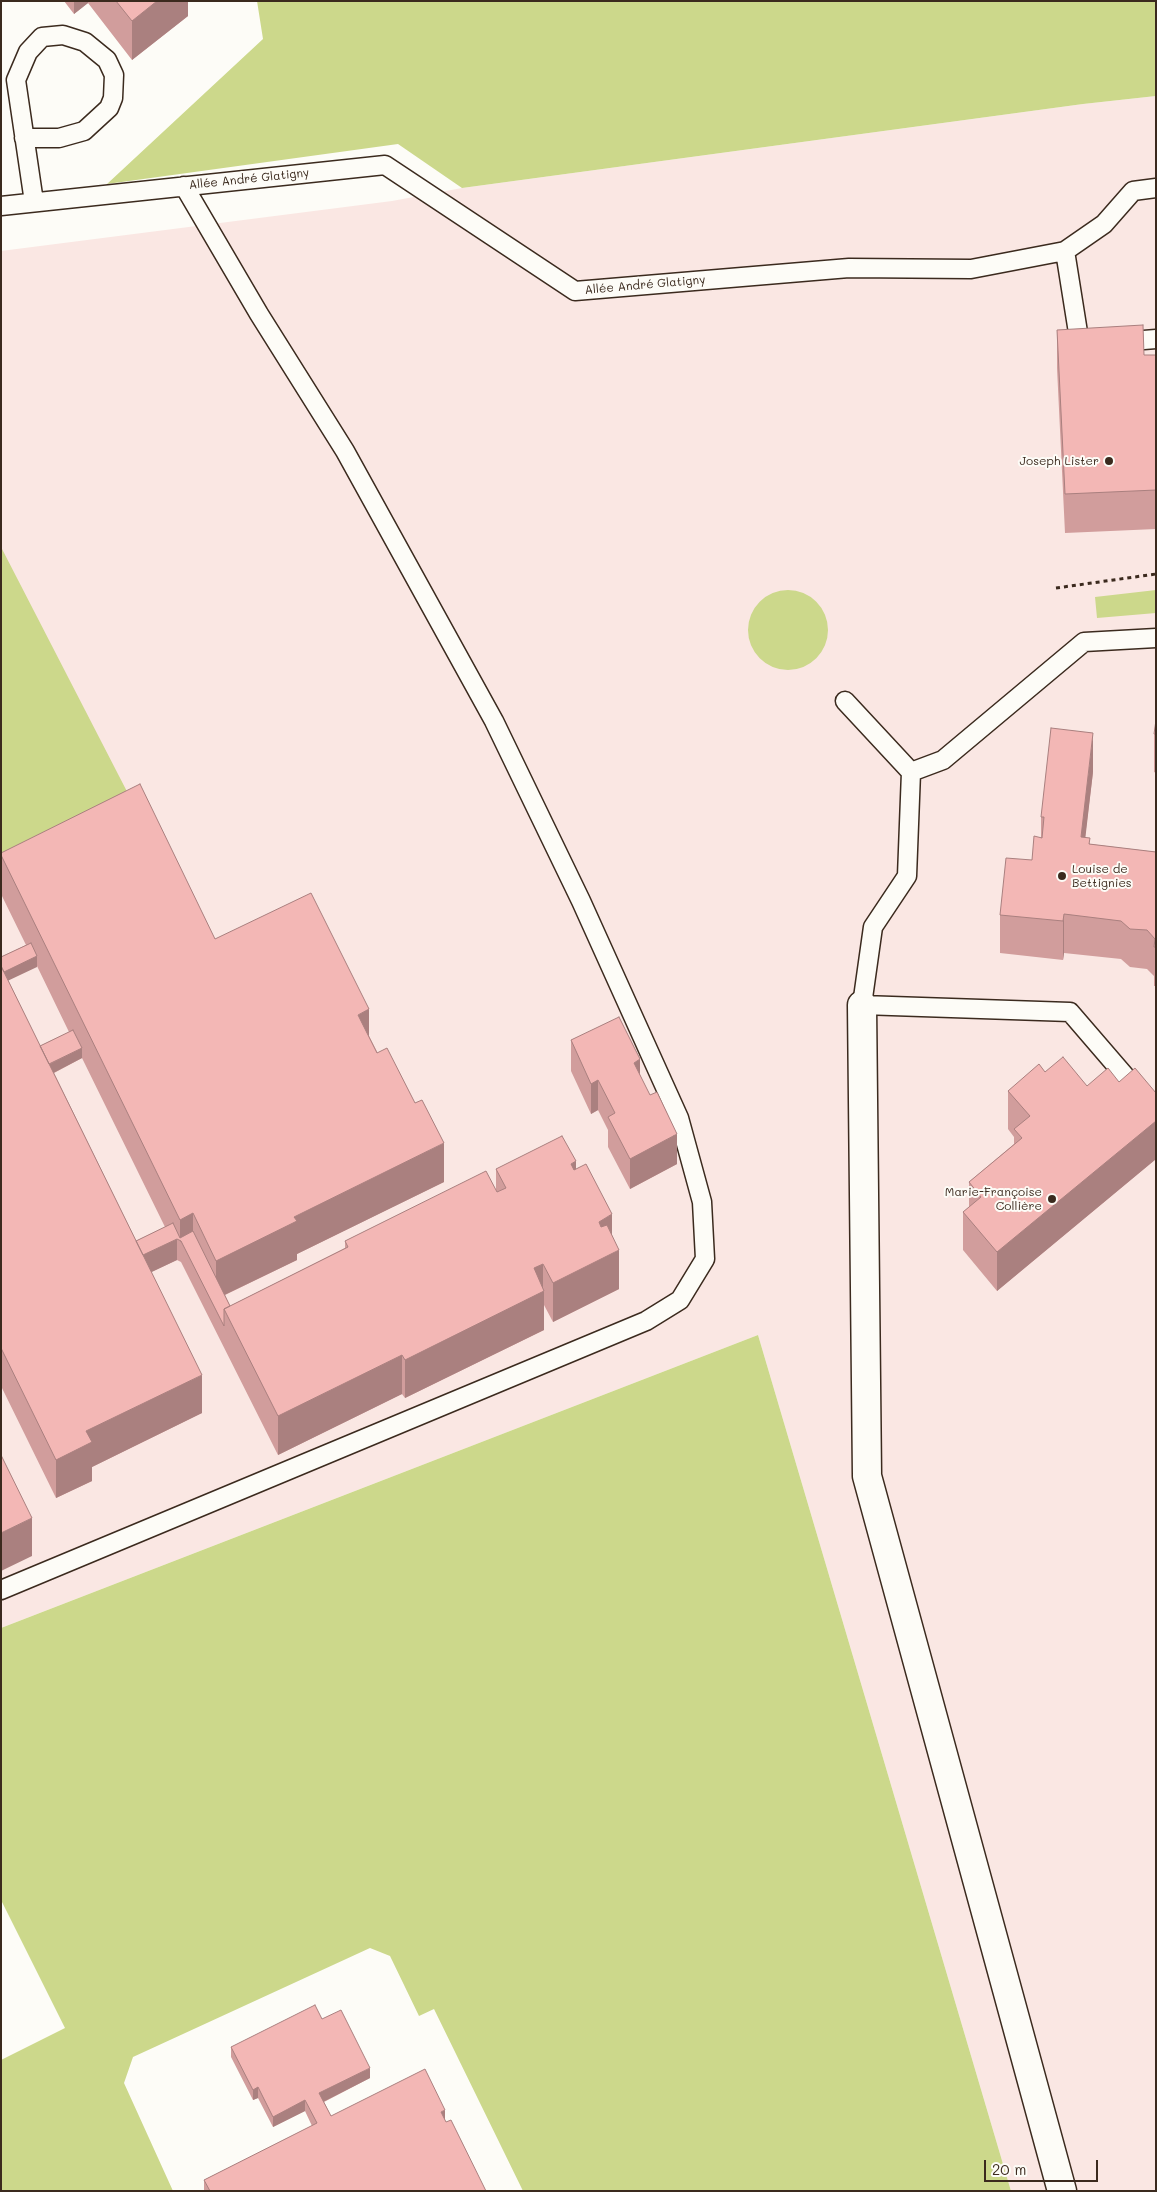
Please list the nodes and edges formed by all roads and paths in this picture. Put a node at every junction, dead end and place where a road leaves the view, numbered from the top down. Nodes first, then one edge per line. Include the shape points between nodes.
1 (24, 138) junction
2 (184, 186) junction
3 (1156, 188) edge
4 (34, 202) junction
5 (1, 206) edge
6 (1065, 252) junction
7 (1156, 339) edge
8 (1156, 574) edge
9 (1056, 588) dead end
10 (1156, 638) edge
11 (845, 701) dead end
12 (911, 772) junction
13 (862, 1005) junction
14 (1156, 1112) edge
15 (1, 1590) edge
16 (1062, 2191) edge

1 - 1 lane via 16,80 28,52 42,37 63,36 84,42 107,60 114,75 113,98 109,108 84,132 59,138
1 - 4 lane
2 - 4 lane, Allée André Glatigny
2 - 6 lane, Allée André Glatigny via 385,165 575,291 849,268 971,269
2 - 15 lane via 344,451 498,730 581,901 679,1118 702,1202 704,1259 680,1300 646,1321
3 - 6 lane via 1133,191 1104,224
4 - 5 lane, Allée André Glatigny
6 - 7 lane via 1080,345
8 - 9 path
10 - 12 lane via 1084,642 943,760
11 - 12 lane
12 - 13 lane via 907,876 873,926
13 - 14 lane via 1070,1012
13 - 16 street via 867,1476

